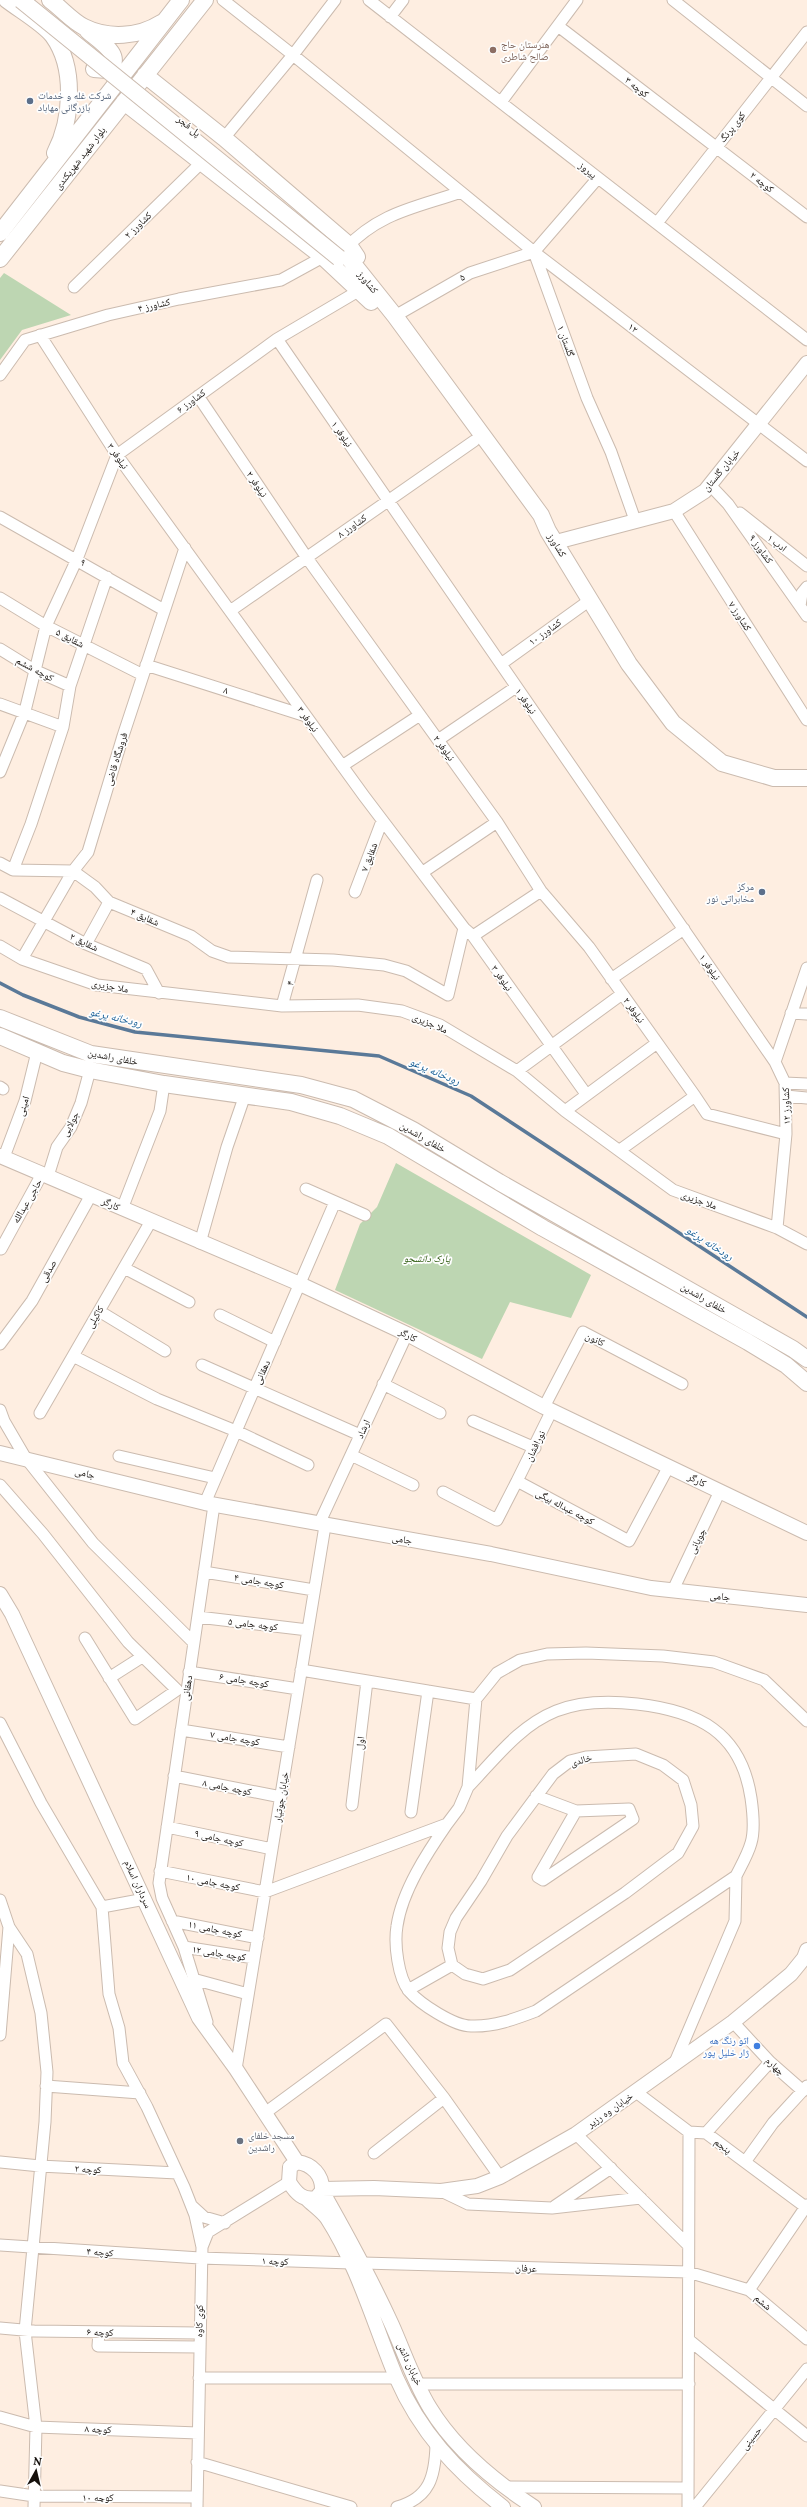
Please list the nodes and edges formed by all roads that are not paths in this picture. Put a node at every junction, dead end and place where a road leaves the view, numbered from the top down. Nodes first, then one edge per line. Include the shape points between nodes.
1 (7, 0) edge
2 (21, 0) edge
3 (36, 0) edge
4 (50, 0) edge
5 (181, 0) edge
6 (205, 0) edge
7 (223, 0) edge
8 (335, 0) edge
9 (369, 0) edge
10 (403, 0) edge
11 (577, 0) edge
12 (673, 0) edge
13 (390, 17) junction
14 (167, 18) junction
15 (558, 26) junction
16 (83, 27) junction
17 (807, 32) edge
18 (52, 36) junction
19 (293, 55) junction
20 (146, 75) junction
21 (771, 77) junction
22 (124, 102) junction
23 (500, 102) junction
24 (807, 106) edge
25 (224, 138) junction
26 (716, 147) junction
27 (202, 162) junction
28 (598, 178) junction
29 (39, 183) junction
30 (461, 192) junction
31 (807, 218) edge
32 (657, 224) junction
33 (0, 233) edge
34 (534, 252) junction
35 (339, 253) junction
36 (0, 259) edge
37 (74, 287) dead end
38 (360, 290) junction
39 (376, 300) junction
40 (396, 316) junction
41 (40, 335) junction
42 (277, 339) junction
43 (807, 340) edge
44 (807, 363) edge
45 (0, 375) edge
46 (198, 396) junction
47 (758, 424) junction
48 (474, 441) junction
49 (117, 455) junction
50 (807, 461) edge
51 (710, 485) junction
52 (389, 501) junction
53 (728, 504) junction
54 (674, 510) junction
55 (0, 517) edge
56 (635, 520) junction
57 (552, 537) junction
58 (185, 548) junction
59 (307, 558) junction
60 (77, 559) junction
61 (807, 566) edge
62 (107, 577) junction
63 (807, 587) edge
64 (0, 598) edge
65 (590, 600) junction
66 (800, 606) junction
67 (164, 610) junction
68 (230, 611) junction
69 (807, 616) edge
70 (46, 626) junction
71 (83, 645) junction
72 (0, 650) edge
73 (501, 664) junction
74 (34, 670) junction
75 (144, 670) junction
76 (70, 686) junction
77 (516, 686) junction
78 (0, 704) edge
79 (25, 711) junction
80 (420, 715) junction
81 (306, 716) junction
82 (807, 720) edge
83 (63, 727) junction
84 (438, 740) junction
85 (1, 766) edge
86 (342, 766) junction
87 (807, 778) edge
88 (382, 821) junction
89 (497, 822) junction
90 (0, 863) edge
91 (13, 870) junction
92 (73, 871) junction
93 (423, 872) junction
94 (317, 880) dead end
95 (541, 891) junction
96 (355, 892) dead end
97 (0, 898) edge
98 (108, 902) junction
99 (43, 923) junction
100 (464, 928) junction
101 (684, 929) junction
102 (473, 936) junction
103 (86, 944) junction
104 (0, 946) edge
105 (22, 959) junction
106 (297, 960) junction
107 (807, 968) edge
108 (611, 979) junction
109 (159, 993) junction
110 (622, 994) junction
111 (282, 1006) junction
112 (791, 1012) junction
113 (807, 1014) edge
114 (0, 1018) edge
115 (0, 1036) edge
116 (657, 1043) junction
117 (550, 1045) junction
118 (38, 1052) junction
119 (775, 1062) junction
120 (90, 1070) junction
121 (516, 1071) junction
122 (785, 1083) junction
123 (164, 1084) junction
124 (807, 1084) edge
125 (586, 1094) junction
126 (245, 1095) junction
127 (695, 1096) junction
128 (786, 1096) junction
129 (807, 1098) edge
130 (565, 1111) junction
131 (786, 1134) junction
132 (620, 1150) junction
133 (2, 1156) edge
134 (45, 1175) junction
135 (306, 1189) dead end
136 (91, 1195) junction
137 (335, 1202) junction
138 (122, 1209) junction
139 (365, 1215) dead end
140 (151, 1221) junction
141 (777, 1228) junction
142 (200, 1243) junction
143 (807, 1244) edge
144 (1, 1249) dead end
145 (124, 1268) junction
146 (300, 1284) junction
147 (189, 1302) dead end
148 (99, 1311) junction
149 (220, 1316) dead end
150 (407, 1334) junction
151 (275, 1342) junction
152 (0, 1344) edge
153 (165, 1351) dead end
154 (73, 1356) junction
155 (807, 1359) edge
156 (202, 1365) dead end
157 (807, 1383) edge
158 (383, 1384) junction
159 (682, 1384) dead end
160 (255, 1388) junction
161 (548, 1409) junction
162 (0, 1410) edge
163 (40, 1413) dead end
164 (440, 1413) dead end
165 (473, 1421) dead end
166 (236, 1431) junction
167 (360, 1435) junction
168 (535, 1448) junction
169 (0, 1453) edge
170 (351, 1455) junction
171 (119, 1456) dead end
172 (25, 1458) junction
173 (308, 1465) dead end
174 (669, 1466) junction
175 (215, 1478) junction
176 (517, 1481) junction
177 (413, 1484) dead end
178 (0, 1485) edge
179 (720, 1491) junction
180 (443, 1492) dead end
181 (209, 1504) junction
182 (322, 1525) junction
183 (807, 1532) edge
184 (204, 1572) junction
185 (314, 1590) junction
186 (673, 1590) junction
187 (0, 1594) edge
188 (807, 1605) edge
189 (198, 1617) junction
190 (308, 1630) junction
191 (85, 1638) dead end
192 (194, 1644) junction
193 (142, 1657) junction
194 (301, 1670) junction
195 (189, 1672) junction
196 (109, 1678) junction
197 (367, 1681) junction
198 (298, 1689) junction
199 (428, 1691) junction
200 (182, 1692) junction
201 (476, 1699) junction
202 (807, 1721) edge
203 (0, 1723) edge
204 (181, 1730) junction
205 (289, 1747) junction
206 (174, 1776) junction
207 (468, 1787) junction
208 (536, 1796) junction
209 (281, 1797) junction
210 (352, 1805) dead end
211 (576, 1811) junction
212 (411, 1812) dead end
213 (447, 1824) junction
214 (167, 1827) junction
215 (272, 1850) junction
216 (160, 1871) junction
217 (736, 1876) junction
218 (265, 1892) junction
219 (145, 1899) junction
220 (0, 1900) edge
221 (102, 1907) junction
222 (172, 1921) junction
223 (8, 1927) junction
224 (258, 1938) junction
225 (184, 1947) junction
226 (806, 1956) edge
227 (254, 1958) junction
228 (5, 1965) junction
229 (452, 1965) junction
230 (193, 1979) junction
231 (0, 1981) edge
232 (408, 1990) junction
233 (248, 1994) junction
234 (733, 2022) junction
235 (210, 2032) junction
236 (0, 2035) edge
237 (676, 2060) junction
238 (770, 2062) junction
239 (236, 2069) junction
240 (46, 2086) junction
241 (805, 2089) edge
242 (636, 2092) junction
243 (140, 2094) junction
244 (444, 2098) junction
245 (265, 2113) junction
246 (689, 2132) junction
247 (706, 2133) junction
248 (576, 2134) junction
249 (374, 2153) dead end
250 (0, 2162) edge
251 (297, 2162) junction
252 (745, 2162) junction
253 (40, 2166) junction
254 (611, 2168) junction
255 (177, 2173) junction
256 (500, 2177) junction
257 (289, 2182) junction
258 (322, 2187) junction
259 (441, 2191) junction
260 (641, 2198) junction
261 (307, 2199) junction
262 (191, 2206) junction
263 (806, 2207) edge
264 (552, 2208) junction
265 (225, 2223) junction
266 (0, 2245) edge
267 (688, 2245) junction
268 (202, 2247) junction
269 (32, 2248) junction
270 (200, 2258) junction
271 (357, 2263) junction
272 (688, 2272) junction
273 (749, 2290) junction
274 (0, 2328) edge
275 (25, 2331) junction
276 (99, 2332) junction
277 (199, 2333) junction
278 (807, 2339) edge
279 (689, 2340) junction
280 (199, 2347) junction
281 (807, 2370) edge
282 (198, 2378) junction
283 (397, 2378) junction
284 (419, 2384) junction
285 (689, 2384) junction
286 (774, 2410) junction
287 (0, 2417) edge
288 (36, 2427) junction
289 (198, 2433) junction
290 (807, 2436) edge
291 (436, 2445) junction
292 (197, 2462) junction
293 (504, 2487) junction
294 (688, 2488) junction
295 (0, 2491) edge
296 (34, 2502) edge
297 (197, 2502) edge
298 (351, 2507) edge
299 (397, 2507) edge
300 (503, 2507) edge
301 (534, 2507) edge
302 (688, 2507) edge
303 (695, 2507) edge

1 - 18 main road
2 - 35 main road, bridge
3 - 35 main road, پل فجر
4 - 16 main road
5 - 14 main road, بلوار شهید شهریکندی
6 - 20 main road, بلوار شهید شهریکندی
7 - 19 street, ۱۲
8 - 19 street
9 - 13 street, پیروز
10 - 13 street
11 - 15 street
12 - 21 street
13 - 23 street, پیروز
14 - 16 main road via 139,34 102,33
14 - 29 main road, بلوار شهید شهریکندی
15 - 23 street
15 - 26 street, کوچه ۳
16 - 18 main road via 113,53 114,61 107,70 99,71 92,67
17 - 21 street, کوی پرنگ
18 - 29 main road via 67,70 66,126
19 - 25 street
19 - 30 street, ۱۲
20 - 22 main road, بلوار شهید شهریکندی
20 - 25 main road
21 - 24 street
21 - 26 street, کوی پرنگ
22 - 27 main road
22 - 36 main road, بلوار شهید شهریکندی
23 - 28 street, پیروز
25 - 35 main road
26 - 31 street, کوچه ۲
26 - 32 street, کوی پرنگ
27 - 35 main road
27 - 37 street, کشاورز ۲
28 - 32 street, پیروز
28 - 34 street
29 - 33 main road, بلوار شهید شهریکندی
30 - 34 street, ۱۲
30 - 35 street, کشاورز ۴ via 393,213 366,230
32 - 43 street, پیروز
34 - 40 street, ۵ via 470,272
34 - 47 street, ۱۲
34 - 56 street, گلستان ۱
35 - 38 main road
35 - 39 main road, کشاورز
35 - 41 street, کشاورز ۴ via 281,280 144,307
38 - 39 main road
38 - 42 street, کشاورز ۶
39 - 40 main road, کشاورز
39 - 48 main road
40 - 57 main road, کشاورز via 541,515
41 - 45 street, کشاورز ۴ via 25,340
41 - 49 street, نیلوفر ۳
42 - 46 street, کشاورز ۶
42 - 52 street, نیلوفر ۱
44 - 47 street, خیابان گلستان
46 - 49 street, کشاورز ۶
46 - 59 street, نیلوفر ۲
47 - 50 street, ۱۲
47 - 51 street, خیابان گلستان
48 - 52 street, کشاورز ۸
48 - 57 main road via 534,522
49 - 58 street, نیلوفر ۳
49 - 60 street
51 - 53 street, کشاورز ۹
51 - 54 street, خیابان گلستان via 705,492
52 - 59 street, کشاورز ۸
52 - 73 street, نیلوفر ۱
53 - 61 street, ادب ۱
53 - 66 street, کشاورز ۹
54 - 56 street, خیابان گلستان
54 - 82 street, کشاورز ۷
55 - 60 street, ۹
56 - 57 street, خیابان گلستان
57 - 65 main road, کشاورز
58 - 67 street, فروشگاه قاضی
58 - 68 street, نیلوفر ۳
59 - 68 street, کشاورز ۸
59 - 80 street, نیلوفر ۲
60 - 62 street, ۹
60 - 70 street
62 - 67 street, ۹
62 - 71 street
63 - 66 street via 802,594
64 - 70 street, شقایق ۵
65 - 73 street, کشاورز ۱۰
65 - 87 main road, کشاورز via 629,664 673,723 685,733 722,763 774,778
66 - 69 street, کشاورز ۹
67 - 75 street, فروشگاه قاضی
68 - 81 street, نیلوفر ۳
70 - 71 street, شقایق ۵
70 - 74 street
71 - 75 street, شقایق ۵
71 - 76 street
72 - 74 street, کوچه ششم
73 - 77 street, نیلوفر ۱
74 - 76 street, کوچه ششم
74 - 79 street
75 - 81 street, ۸
75 - 92 street, فروشگاه قاضی via 88,852
76 - 83 street
77 - 84 street
77 - 101 street, نیلوفر ۱
78 - 79 street
79 - 83 street
79 - 85 street
80 - 84 street, نیلوفر ۲
80 - 86 street
81 - 86 street, نیلوفر ۳
83 - 91 street
84 - 89 street, نیلوفر ۲
86 - 88 street, نیلوفر ۳
88 - 93 street, نیلوفر ۳
88 - 96 street, شقایق ۷
89 - 93 street
89 - 95 street, نیلوفر ۲
90 - 91 street
91 - 92 street
92 - 98 street, شقایق ۴ via 95,887
92 - 99 street, فروشگاه قاضی
93 - 100 street, نیلوفر ۳
94 - 106 street, ۴
95 - 102 street
95 - 108 street, نیلوفر ۲ via 589,947
97 - 99 street, شقایق ۲
98 - 103 street
98 - 106 street, شقایق ۴ via 191,936 212,951 229,957
99 - 103 street, شقایق ۲
99 - 105 street, فروشگاه قاضی
100 - 102 street, نیلوفر ۳
100 - 106 street, شقایق ۴ via 448,995 406,972 384,965
101 - 108 street
101 - 119 street, نیلوفر ۱
102 - 117 street, نیلوفر ۳
103 - 109 street, شقایق ۲ via 146,969
104 - 105 street, ملا جزیری
105 - 109 street, ملا جزیری via 97,986
106 - 111 street, ۴
107 - 112 street
108 - 110 street, نیلوفر ۲
109 - 111 street, ملا جزیری
110 - 116 street, نیلوفر ۲
110 - 117 street
111 - 121 street, ملا جزیری via 358,1005 402,1011 440,1025
112 - 113 street
112 - 119 street
114 - 155 main road, خلفای راشدین via 91,1054 301,1085 353,1099 413,1130
115 - 118 main road
116 - 125 street
116 - 127 street, نیلوفر ۲
117 - 121 street
117 - 125 street, نیلوفر ۳
118 - 120 main road
118 - 133 street, امینی via 25,1101
119 - 122 street, کشاورز ۱۲
120 - 123 main road
120 - 134 street, جولایی via 81,1103
121 - 130 street, ملا جزیری
122 - 124 street
122 - 128 street, کشاورز ۱۲
123 - 126 main road
123 - 138 street via 160,1111
125 - 130 street
126 - 142 street via 227,1147
126 - 157 main road via 292,1102 340,1116 388,1136 543,1228 748,1342 786,1365
127 - 131 street, نیلوفر ۲ via 707,1114
127 - 132 street
128 - 129 street
128 - 131 street, کشاورز ۱۲
130 - 132 street, ملا جزیری
131 - 141 street, کشاورز ۱۲
132 - 141 street, ملا جزیری via 673,1190
133 - 134 street, کارگر
134 - 136 street, کارگر
134 - 144 street, حاجی عبدالله
135 - 137 street
136 - 138 street, کارگر
136 - 152 street, صدقی via 32,1301
137 - 139 street
137 - 146 street, دهقانی
138 - 140 street, کارگر
140 - 142 street, کارگر
140 - 145 street, کاکیلی
141 - 143 street, ملا جزیری
142 - 146 street, کارگر
145 - 147 street
145 - 148 street, کاکیلی
146 - 150 street, کارگر
146 - 151 street, دهقانی
148 - 153 street
148 - 154 street, کاکیلی
149 - 151 street
150 - 158 street, ارشاد
150 - 161 street, کارگر
151 - 160 street, دهقانی
154 - 163 street, کاکیلی
154 - 166 street via 157,1399
156 - 160 street
158 - 164 street
158 - 167 street, ارشاد
159 - 161 street, کانون via 583,1332
160 - 166 street, دهقانی
160 - 167 street
161 - 168 street, نورافشان
161 - 174 street, کارگر
162 - 172 street
165 - 168 street
166 - 173 street
166 - 175 street, دهقانی
167 - 170 street, ارشاد
168 - 176 street, نورافشان
169 - 172 street, جامی
170 - 177 street
170 - 182 street, ارشاد
171 - 175 street
172 - 181 street, جامی
172 - 192 street via 94,1543
174 - 176 street, کوچه عبداله بیگی via 629,1541
174 - 179 street, کارگر
175 - 181 street, دهقانی
176 - 180 street via 497,1520
178 - 193 street
179 - 183 street, کارگر
179 - 186 street, چوپانی
181 - 182 street, جامی
181 - 184 street, دهقانی
182 - 185 street, خیابان جوتیار
182 - 186 street, جامی via 491,1554
184 - 185 street, کوچه جامی ۴
184 - 189 street, دهقانی
185 - 190 street, خیابان جوتیار
186 - 188 street, جامی
187 - 219 street, سرداران اسلام via 12,1614
189 - 190 street, کوچه جامی ۵
189 - 192 street, دهقانی
190 - 194 street, خیابان جوتیار
191 - 196 street
192 - 195 street, دهقانی
193 - 196 street
193 - 200 street
194 - 197 street
194 - 198 street, خیابان جوتیار
195 - 198 street, کوچه جامی ۶
195 - 200 street, دهقانی
196 - 200 street via 135,1719
197 - 199 street
197 - 210 street, اول
198 - 205 street, خیابان جوتیار
199 - 201 street
199 - 212 street
200 - 204 street, دهقانی
201 - 202 street via 497,1673 520,1660 547,1654 663,1656 714,1662 764,1680
201 - 207 street
203 - 221 street via 41,1803
204 - 205 street, کوچه جامی ۷
204 - 206 street, دهقانی
205 - 209 street, خیابان جوتیار
206 - 209 street, کوچه جامی ۸
206 - 214 street, دهقانی
207 - 213 street via 459,1808
207 - 217 street via 515,1736 557,1711 607,1702 660,1707 684,1713 705,1722 727,1741 747,1775 753,1812 751,1843
208 - 211 street
208 - 229 street, خالدی via 507,1836 456,1918 450,1932 448,1948
208 - 229 street, خالدی via 553,1774 570,1761 603,1755 636,1754 663,1765 683,1780 691,1805 693,1826 678,1852 625,1893 510,1970 483,1979 465,1974
209 - 215 street, خیابان جوتیار
211 - 211 street via 629,1809 633,1820 543,1880 538,1877
213 - 218 street
213 - 232 street via 423,1859 397,1926 396,1950
214 - 215 street, کوچه جامی ۹
214 - 216 street, دهقانی
215 - 218 street, خیابان جوتیار
216 - 218 street, کوچه جامی ۱۰
216 - 222 street, دهقانی via 162,1898
217 - 232 street via 536,2011 506,2022 470,2026 446,2018
217 - 237 street via 735,1921
218 - 224 street, خیابان جوتیار
219 - 221 street
219 - 235 street, سرداران اسلام via 200,2018
220 - 223 street
221 - 243 street via 109,1994 119,2028 123,2063
222 - 224 street, کوچه جامی ۱۱
222 - 225 street, دهقانی
223 - 228 street
223 - 240 street via 27,1954 41,2013
224 - 227 street, خیابان جوتیار
225 - 227 street, کوچه جامی ۱۲
225 - 230 street, دهقانی
226 - 234 street, خیابان وه رزیر via 791,1974
227 - 233 street, خیابان جوتیار
228 - 231 street
228 - 236 street
229 - 232 street
230 - 233 street
230 - 235 street, دهقانی
233 - 239 street, خیابان جوتیار
234 - 237 street, خیابان وه رزیر
234 - 238 street, چهارم
235 - 239 street, سرداران اسلام
237 - 242 street, خیابان وه رزیر
238 - 241 street, چهارم
238 - 247 street
239 - 245 street, سرداران اسلام
240 - 243 street
240 - 253 street
241 - 252 street via 772,2123
242 - 246 street
242 - 248 street, خیابان وه رزیر
243 - 255 street
244 - 245 street via 386,2024
244 - 249 street
244 - 256 street
245 - 251 street, سرداران اسلام
246 - 247 street, پنجم
246 - 267 street
247 - 252 street, پنجم
248 - 254 street
248 - 256 street, خیابان وه رزیر
250 - 253 street, کوچه ۲
251 - 257 street via 290,2167
251 - 258 street via 310,2166
252 - 263 street, پنجم
253 - 255 street, کوچه ۲
253 - 269 street
254 - 260 street
254 - 264 street
255 - 262 street
256 - 259 street, خیابان وه رزیر via 477,2186
257 - 261 street via 300,2196
257 - 265 street, کوی کاوه
258 - 259 street, خیابان وه رزیر
258 - 261 street via 316,2198
258 - 271 street, خیابان دانش
259 - 264 street via 468,2204
260 - 264 street
260 - 267 street
261 - 271 street, خیابان دانش via 326,2217
262 - 265 street via 204,2217
262 - 268 street
263 - 273 street
265 - 268 street, کوی کاوه via 208,2232
266 - 269 street, کوچه ۴
267 - 272 street
268 - 270 street, کوی کاوه
269 - 270 street, کوچه ۴
269 - 275 street
270 - 271 street, کوچه ۱
270 - 277 street, کوی کاوه
271 - 272 street, عرفان
271 - 283 street, خیابان دانش
271 - 284 street, خیابان دانش
272 - 273 street, ششم
272 - 279 street
273 - 278 street, ششم
274 - 275 street, کوچه ۶
275 - 276 street, کوچه ۶
275 - 288 street
276 - 277 street, کوچه ۶
276 - 280 street via 98,2346
277 - 280 street, کوی کاوه
279 - 285 street
279 - 286 street
280 - 282 street, کوی کاوه
281 - 286 street, حسینی
282 - 283 street
282 - 289 street, کوی کاوه
283 - 291 street, خیابان دانش
284 - 285 street
284 - 293 street, خیابان دانش via 429,2407 452,2437
285 - 294 street
286 - 290 street
286 - 303 street, حسینی
287 - 288 street, کوچه ۸
288 - 289 street, کوچه ۸
288 - 296 street
289 - 292 street, کوی کاوه
291 - 299 street via 435,2466 428,2488 411,2503
291 - 300 street, خیابان دانش via 470,2482
292 - 297 street, کوی کاوه
292 - 298 street
293 - 294 street
293 - 301 street, خیابان دانش
294 - 302 street
295 - 296 street, کوچه ۱۰
296 - 297 street, کوچه ۱۰

